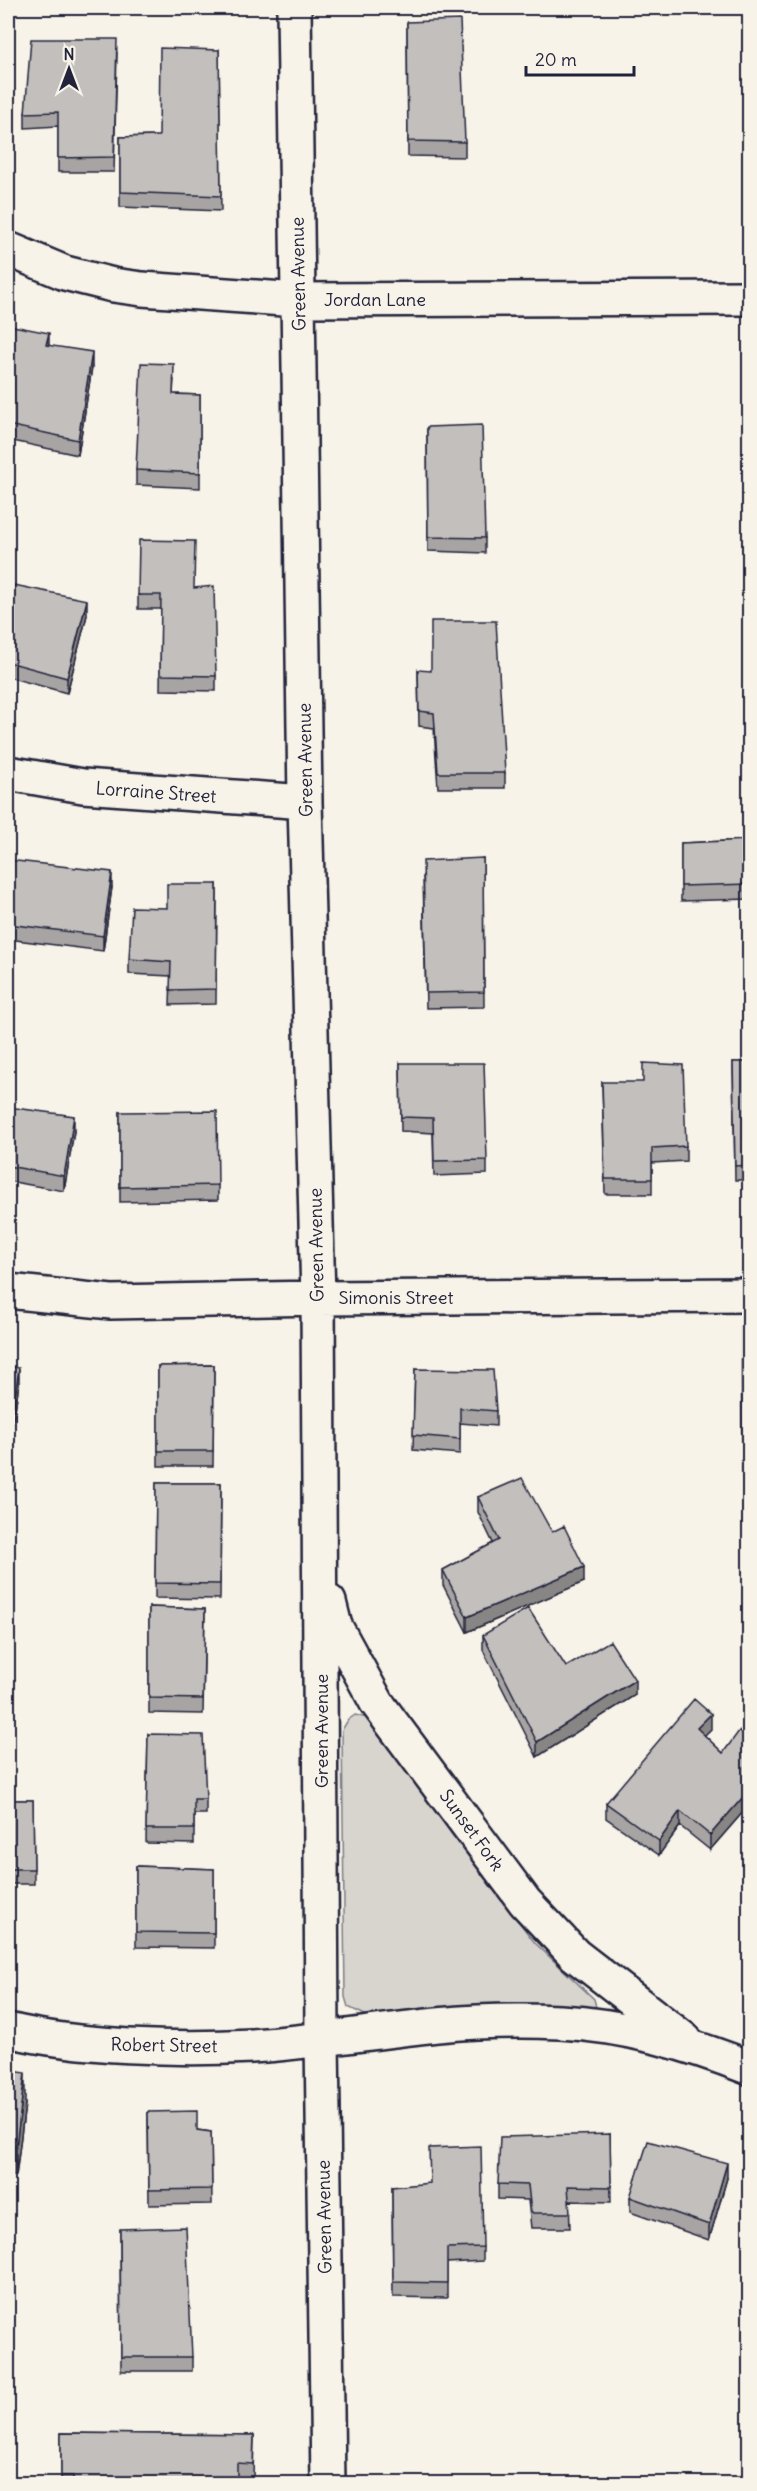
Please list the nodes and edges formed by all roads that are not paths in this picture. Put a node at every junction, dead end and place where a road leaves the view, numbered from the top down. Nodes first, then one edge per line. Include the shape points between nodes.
1 (294, 8) edge
2 (8, 249) edge
3 (750, 298) edge
4 (298, 300) junction
5 (8, 773) edge
6 (305, 802) junction
7 (8, 1291) edge
8 (750, 1295) edge
9 (318, 1298) junction
10 (320, 1563) junction
11 (8, 2030) edge
12 (322, 2039) junction
13 (693, 2046) junction
14 (750, 2068) edge
15 (328, 2484) edge

1 - 4 street, Green Avenue
2 - 4 street, Jordan Lane via 65,273 113,285
3 - 4 street, Jordan Lane
4 - 6 street, Green Avenue
5 - 6 street, Lorraine Street via 83,786
6 - 9 street, Green Avenue
7 - 9 street, Simonis Street via 111,1302
8 - 9 street, Simonis Street
9 - 10 street, Green Avenue
10 - 12 street, Green Avenue
10 - 13 street, Sunset Fork via 335,1626 377,1703 525,1902 575,1955
11 - 12 street, Robert Street via 103,2044 183,2047
12 - 13 street, Sunset Fork via 439,2025 562,2022 624,2030
12 - 15 street, Green Avenue
13 - 14 street, Sunset Fork

